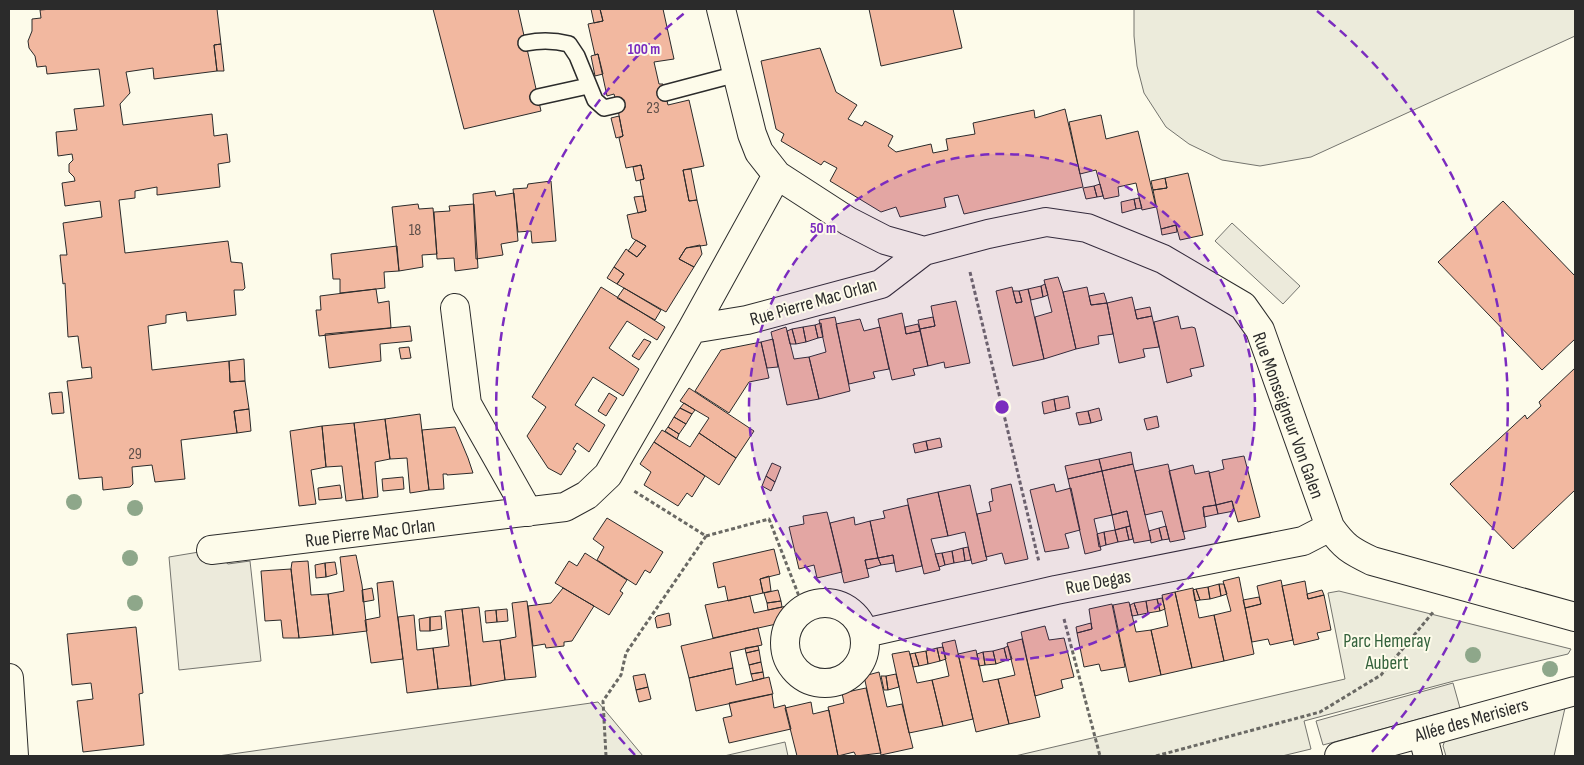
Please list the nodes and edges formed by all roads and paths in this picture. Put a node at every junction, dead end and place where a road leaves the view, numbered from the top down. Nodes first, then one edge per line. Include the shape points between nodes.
1 (721, 9) edge
2 (526, 43) dead end
3 (737, 74) junction
4 (588, 86) junction
5 (665, 93) dead end
6 (538, 97) dead end
7 (617, 105) dead end
8 (777, 176) junction
9 (962, 240) junction
10 (924, 251) junction
11 (455, 308) dead end
12 (692, 329) junction
13 (608, 475) junction
14 (528, 512) junction
15 (1330, 527) junction
16 (706, 536) junction
17 (211, 550) dead end
18 (1455, 584) junction
19 (1051, 591) junction
20 (804, 609) junction
21 (1575, 617) edge
22 (865, 633) junction
23 (9, 678) edge
24 (1575, 690) edge
25 (1425, 744) edge
26 (14, 756) edge
27 (606, 756) edge
28 (1100, 756) edge
29 (1156, 756) edge
30 (1339, 756) edge

1 - 3 street
2 - 4 lane via 555,40 569,44
3 - 5 lane
3 - 8 street via 752,134
4 - 6 lane
4 - 7 lane via 595,100 604,108
8 - 10 street via 848,221 885,240
8 - 12 street, Rue Pierre Mac Orlan
9 - 10 street, Rue Monseigneur Von Galen
9 - 15 street, Rue Monseigneur Von Galen via 1046,222 1087,228 1163,259 1243,306 1260,330
9 - 19 path
10 - 12 street, Rue Pierre Mac Orlan via 881,284 747,320
11 - 14 street via 467,404
12 - 13 street, Rue Pierre Mac Orlan
13 - 14 street, Rue Pierre Mac Orlan via 587,495 565,507
13 - 16 path
14 - 17 street, Rue Pierre Mac Orlan
15 - 18 street, Rue Monseigneur Von Galen via 1349,549 1372,561
15 - 19 street, Rue Degas via 1302,541
16 - 20 path via 769,519
16 - 27 path via 626,653 621,675 603,701
18 - 21 street, Rue Monseigneur Von Galen
18 - 29 path via 1381,675 1320,712
19 - 22 street, Rue Degas
19 - 28 path
20 - 22 street via 815,604 840,606 860,621
20 - 22 street via 787,630 785,644 787,658 804,678 831,684 855,672 863,660
23 - 26 street
24 - 25 street, Allée des Merisiers
25 - 30 street, Allée des Merisiers

